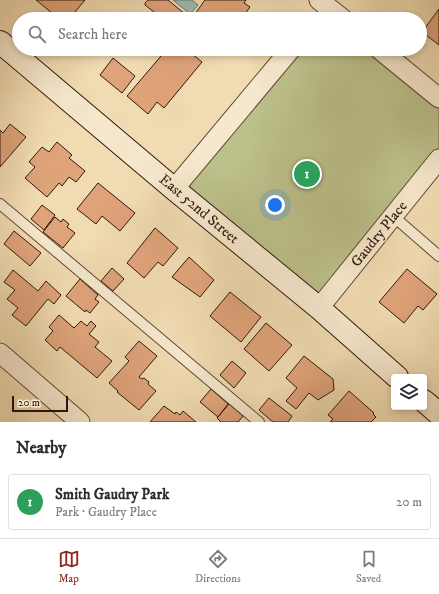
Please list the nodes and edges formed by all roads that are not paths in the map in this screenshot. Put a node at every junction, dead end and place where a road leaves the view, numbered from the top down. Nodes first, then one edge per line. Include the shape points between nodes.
1 (0, 42) edge
2 (12, 52) edge
3 (17, 56) edge
4 (285, 56) edge
5 (388, 56) edge
6 (439, 98) edge
7 (439, 159) edge
8 (174, 189) junction
9 (0, 204) edge
10 (393, 216) junction
11 (439, 256) edge
12 (319, 308) junction
13 (0, 353) edge
14 (394, 374) edge
15 (427, 404) edge
16 (439, 414) edge
17 (80, 422) edge
18 (259, 422) edge

1 - 2 main road, East 52nd Street
3 - 8 main road, East 52nd Street
4 - 8 street
5 - 6 street
7 - 10 street, Gaudry Place
8 - 12 main road, East 52nd Street
9 - 18 lane
10 - 11 lane
10 - 12 street, Gaudry Place
12 - 14 main road, East 52nd Street
13 - 17 street
15 - 16 main road

